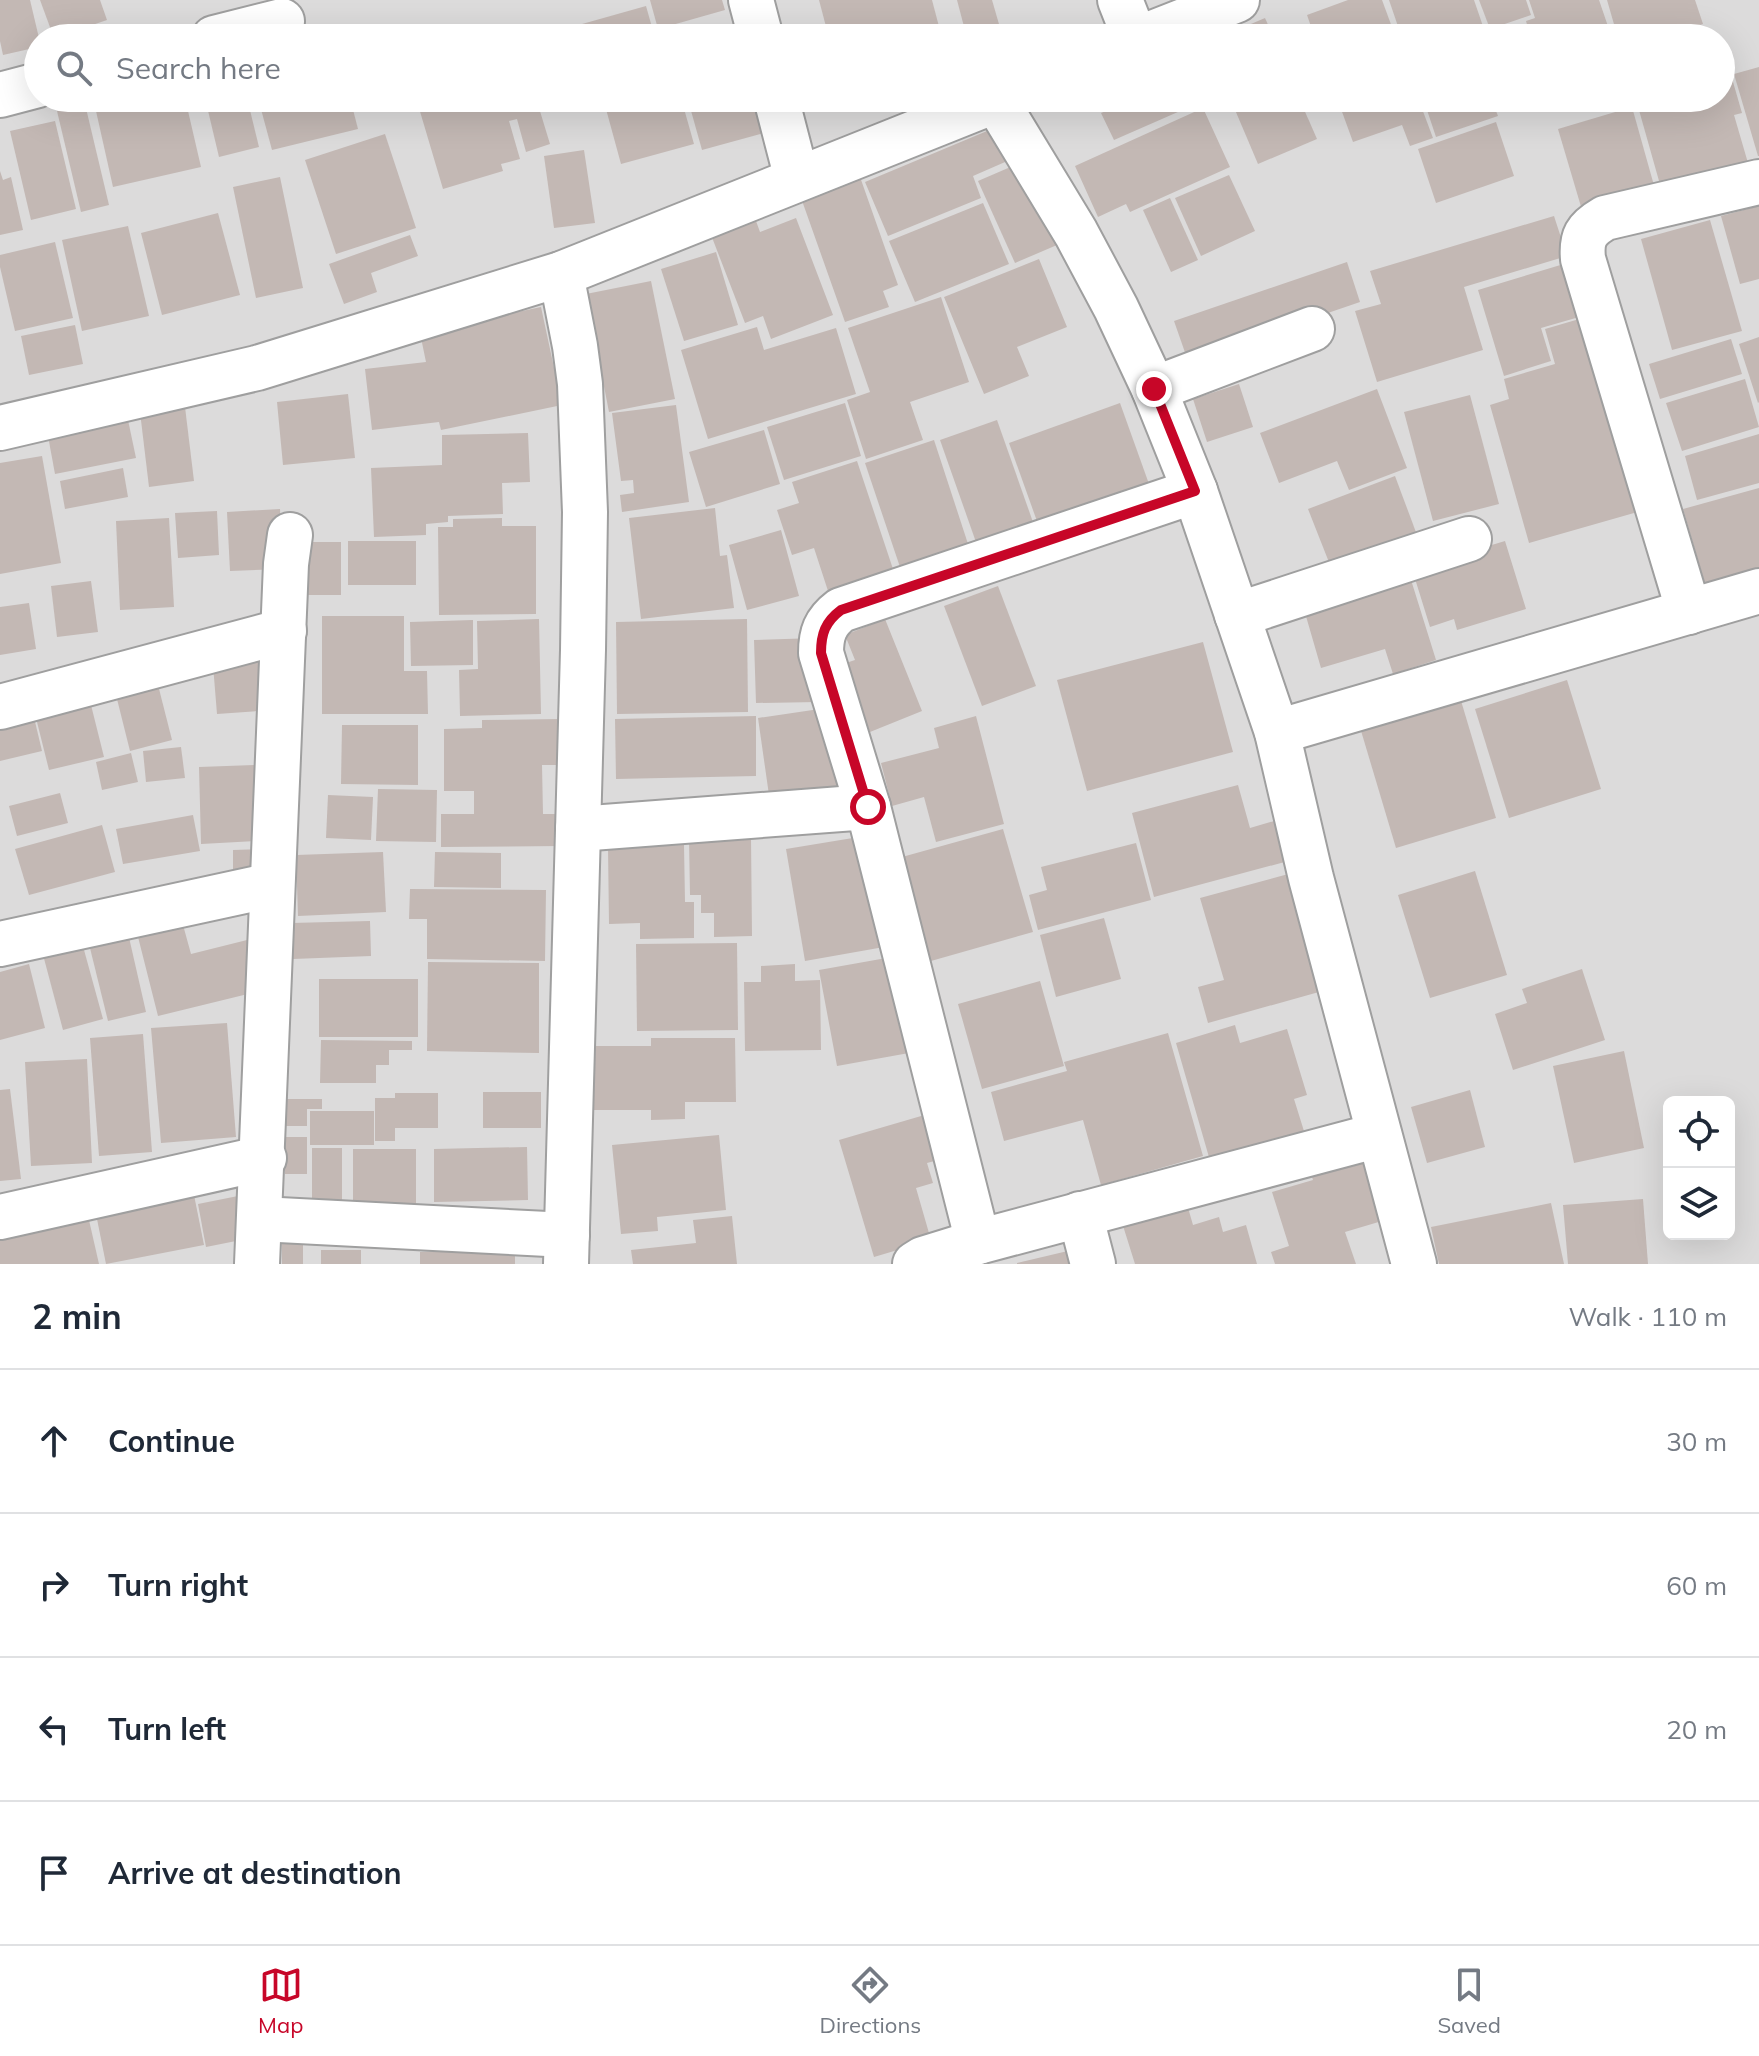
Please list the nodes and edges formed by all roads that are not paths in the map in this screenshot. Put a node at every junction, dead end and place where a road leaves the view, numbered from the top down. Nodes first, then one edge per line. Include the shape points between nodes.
1 (751, 0) edge
2 (1120, 0) edge
3 (1237, 0) edge
4 (282, 21) dead end
5 (270, 24) edge
6 (757, 24) edge
7 (1131, 24) edge
8 (1174, 24) edge
9 (24, 89) edge
10 (0, 95) edge
11 (780, 112) edge
12 (966, 112) edge
13 (1006, 112) edge
14 (797, 179) junction
15 (1759, 182) edge
16 (561, 274) junction
17 (1312, 329) dead end
18 (1154, 389) junction
19 (0, 428) edge
20 (1195, 491) junction
21 (290, 535) dead end
22 (1469, 539) dead end
23 (1759, 591) edge
24 (1689, 612) junction
25 (1237, 615) junction
26 (284, 631) junction
27 (0, 707) edge
28 (1277, 732) junction
29 (868, 807) junction
30 (578, 829) junction
31 (272, 885) junction
32 (0, 944) edge
33 (1379, 1135) junction
34 (264, 1158) junction
35 (1080, 1214) junction
36 (0, 1217) edge
37 (260, 1219) junction
38 (978, 1242) junction
39 (566, 1249) edge
40 (257, 1264) edge
41 (915, 1264) edge
42 (1093, 1264) edge
43 (1414, 1264) edge

1 - 6 street
2 - 7 street
3 - 8 street
4 - 5 street
9 - 10 street
11 - 14 street
12 - 14 street
13 - 18 street via 1076,233
14 - 16 street
15 - 24 street via 1605,218 1585,233 1582,244
16 - 19 street via 257,368
16 - 30 street via 575,346 583,434
17 - 18 street
18 - 20 street
20 - 25 street
20 - 29 street via 832,617 821,635 821,653
21 - 26 street
22 - 25 street
23 - 24 street
24 - 28 street
25 - 28 street
26 - 27 street
26 - 31 street
28 - 33 street
29 - 30 street
29 - 38 street
30 - 39 street
31 - 32 street
31 - 34 street
33 - 35 street
33 - 43 street
34 - 36 street
34 - 37 street
35 - 38 street
35 - 42 street
37 - 39 street
37 - 40 street
38 - 41 street

